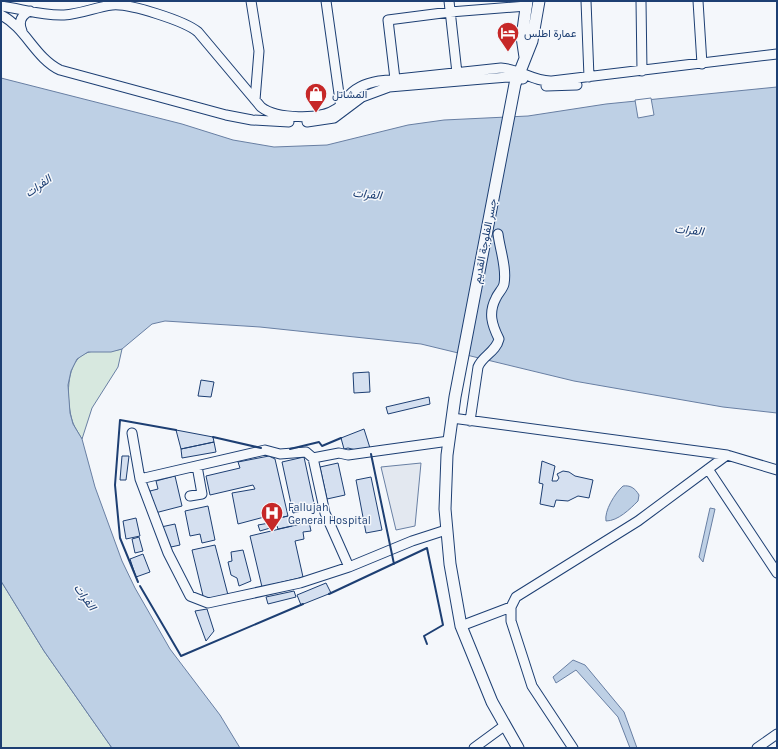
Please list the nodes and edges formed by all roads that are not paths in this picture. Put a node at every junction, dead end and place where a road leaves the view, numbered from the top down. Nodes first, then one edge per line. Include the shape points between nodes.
1 (251, 1) edge
2 (326, 1) edge
3 (449, 1) edge
4 (538, 1) edge
5 (586, 1) edge
6 (641, 1) edge
7 (698, 1) edge
8 (117, 3) edge
9 (527, 4) edge
10 (1, 6) edge
11 (30, 11) junction
12 (450, 12) junction
13 (1, 15) edge
14 (22, 31) junction
15 (777, 54) edge
16 (525, 56) junction
17 (777, 60) edge
18 (702, 64) junction
19 (642, 71) junction
20 (457, 73) junction
21 (588, 77) junction
22 (518, 78) junction
23 (395, 79) junction
24 (256, 102) junction
25 (341, 109) junction
26 (252, 120) junction
27 (498, 234) dead end
28 (452, 418) junction
29 (470, 421) junction
30 (132, 433) dead end
31 (449, 441) junction
32 (727, 455) junction
33 (313, 458) junction
34 (197, 466) junction
35 (708, 469) junction
36 (777, 470) edge
37 (140, 479) junction
38 (190, 496) dead end
39 (446, 530) junction
40 (349, 567) junction
41 (777, 573) edge
42 (511, 607) junction
43 (461, 626) junction
44 (504, 726) junction
45 (777, 734) edge
46 (474, 748) edge
47 (518, 748) edge
48 (573, 748) edge
49 (757, 748) edge

1 - 24 street via 259,51
2 - 25 street
3 - 12 street
4 - 16 main road, جسر الفلوجة القديم via 532,41
5 - 21 street
6 - 19 street
7 - 18 street
8 - 11 street via 65,15
8 - 24 street via 191,27 198,32
9 - 12 street
9 - 16 main road via 522,37
10 - 11 street
11 - 14 street via 21,19
12 - 20 street
12 - 23 street via 388,20
13 - 14 street
14 - 26 street via 45,60 60,70
15 - 18 street
16 - 22 main road, جسر الفلوجة القديم
17 - 22 street via 558,87
18 - 19 street
19 - 21 street
20 - 22 street via 501,68
20 - 23 street
21 - 22 street via 547,81
22 - 25 street via 389,87 362,97
22 - 28 main road, جسر الفلوجة القديم
23 - 25 street via 364,85 351,93
24 - 25 street via 274,115 330,113
24 - 26 street via 257,113
25 - 26 street via 334,118 324,121
27 - 29 street via 504,285 491,313 499,339 497,346 479,363
28 - 29 street
28 - 31 main road, جسر الفلوجة القديم
29 - 32 street
30 - 37 street
31 - 33 street
31 - 39 main road, جسر الفلوجة القديم
32 - 35 street
32 - 36 street
33 - 34 street via 306,452 280,454 265,450
33 - 40 street via 325,513
34 - 37 street
34 - 38 street via 202,494
35 - 41 street
35 - 42 street via 638,521 516,597
37 - 40 street via 168,553 190,596 208,603 300,583
39 - 40 street
39 - 43 main road, جسر الفلوجة القديم
42 - 43 street
42 - 48 street via 511,621 532,686
43 - 44 main road, جسر الفلوجة القديم
44 - 46 street
44 - 47 main road, جسر الفلوجة القديم
45 - 49 street

